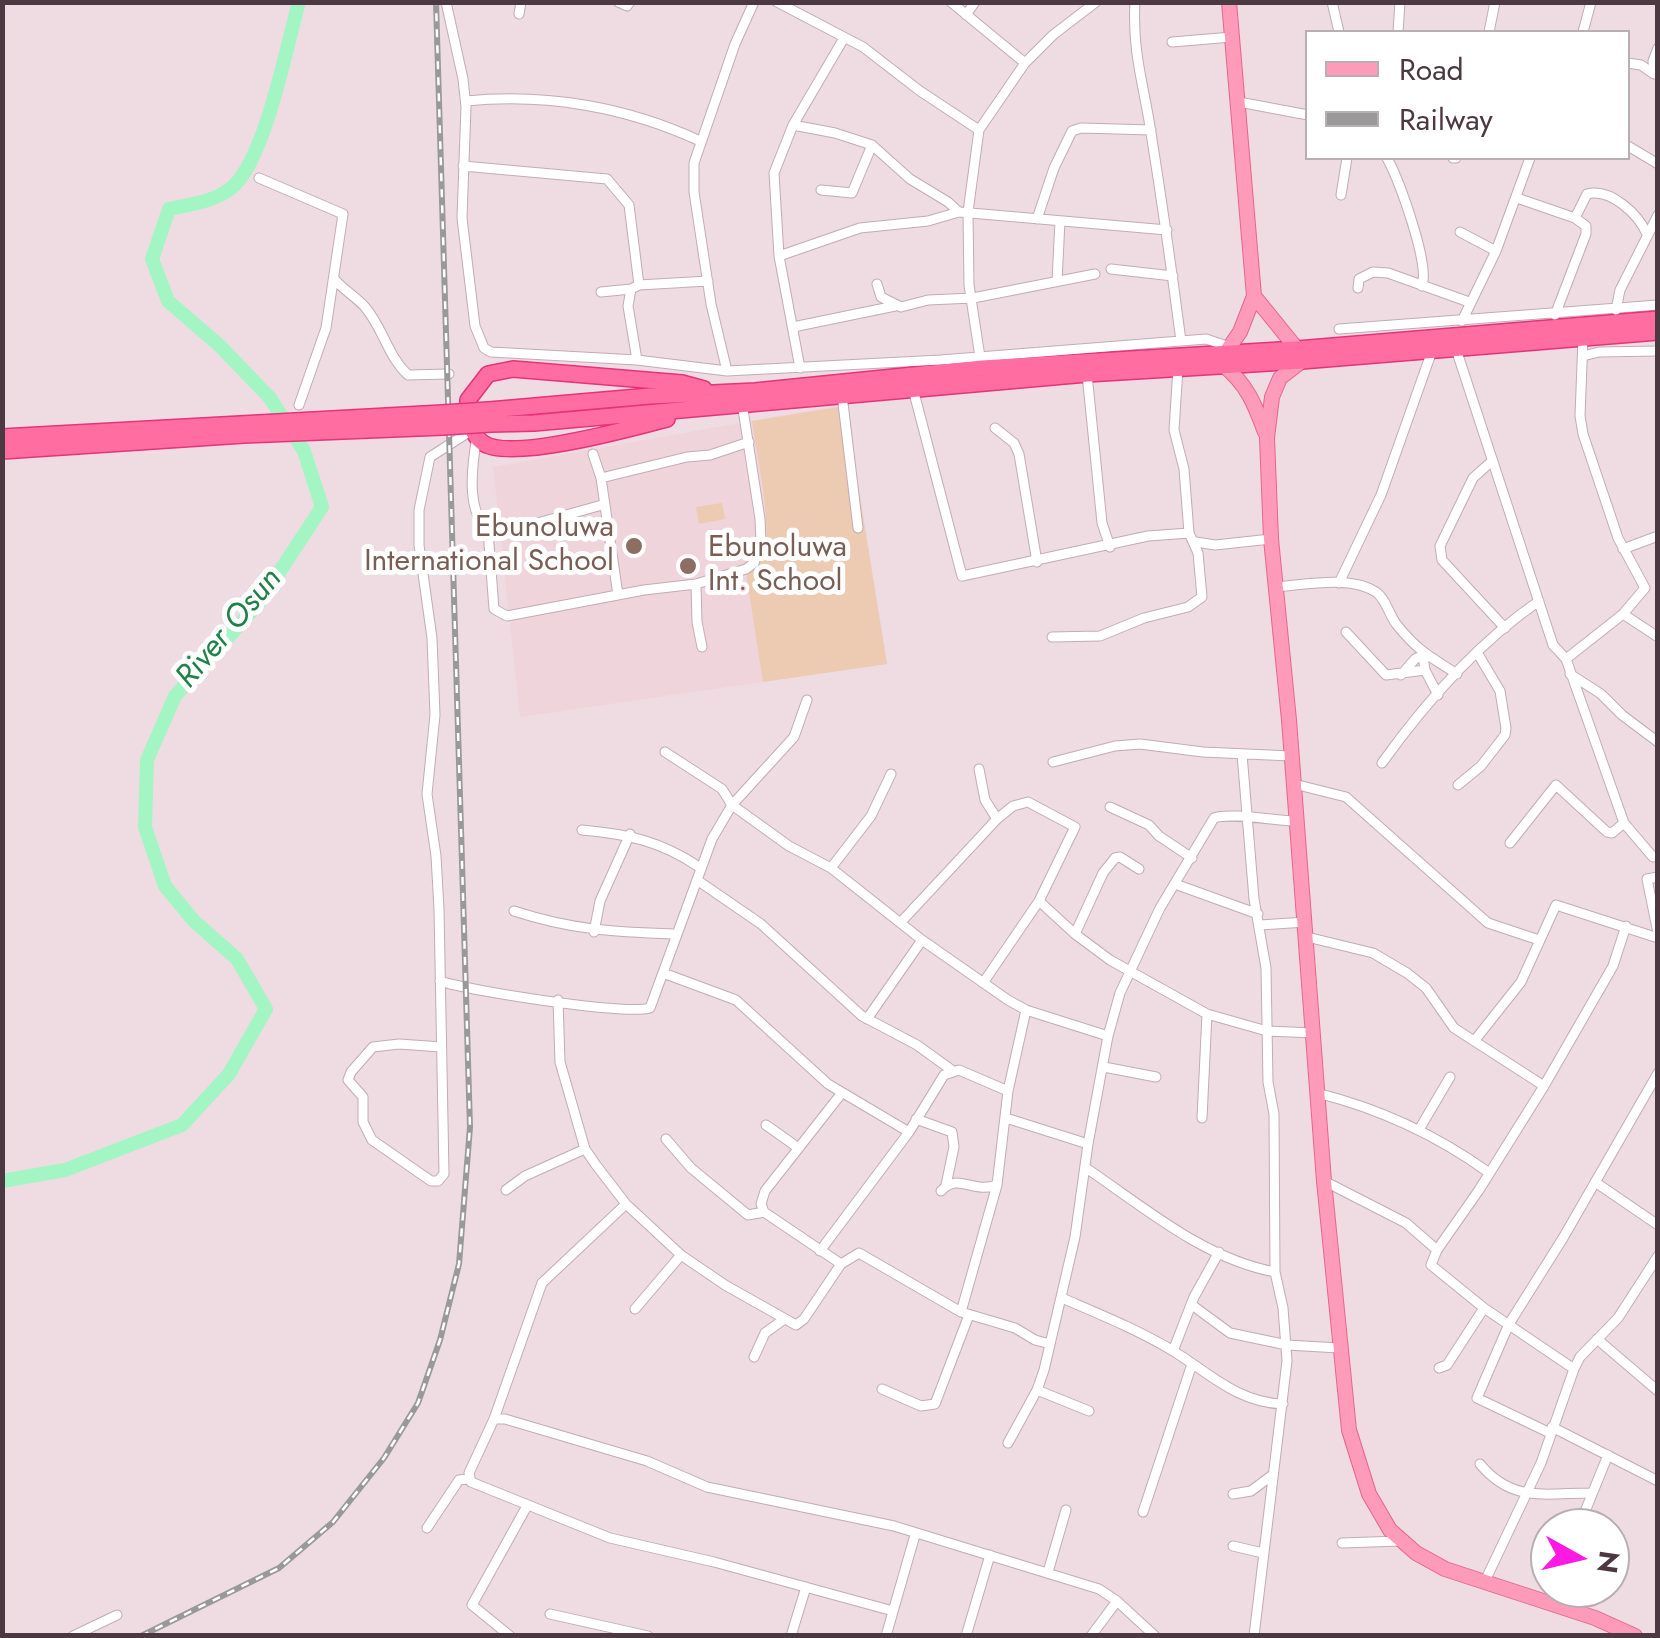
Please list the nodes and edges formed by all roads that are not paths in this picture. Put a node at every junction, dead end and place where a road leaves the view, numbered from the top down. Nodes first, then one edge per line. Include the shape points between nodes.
1 (446, 2) edge
2 (618, 2) edge
3 (630, 2) edge
4 (777, 2) edge
5 (951, 2) edge
6 (976, 2) edge
7 (1096, 2) edge
8 (1135, 2) edge
9 (1229, 2) edge
10 (1332, 2) edge
11 (1400, 2) edge
12 (1495, 2) edge
13 (1592, 2) edge
14 (752, 3) edge
15 (966, 15) junction
16 (1339, 30) edge
17 (1398, 30) edge
18 (1489, 30) edge
19 (1584, 30) edge
20 (1232, 37) junction
21 (844, 38) junction
22 (1172, 42) dead end
23 (1658, 48) edge
24 (1025, 62) junction
25 (1630, 62) edge
26 (1656, 75) edge
27 (466, 101) junction
28 (1240, 102) junction
29 (1305, 114) edge
30 (792, 125) junction
31 (979, 130) junction
32 (1151, 130) junction
33 (700, 141) junction
34 (872, 145) junction
35 (1630, 147) edge
36 (1346, 160) edge
37 (1388, 160) edge
38 (1527, 160) edge
39 (1658, 164) edge
40 (463, 166) junction
41 (259, 178) dead end
42 (821, 190) dead end
43 (1341, 194) dead end
44 (1517, 198) junction
45 (964, 212) junction
46 (1658, 214) edge
47 (1575, 218) junction
48 (1037, 219) junction
49 (1060, 221) junction
50 (1167, 230) junction
51 (1460, 232) dead end
52 (1647, 234) junction
53 (1496, 251) junction
54 (778, 256) junction
55 (1110, 269) dead end
56 (1094, 274) dead end
57 (1173, 276) junction
58 (335, 280) junction
59 (708, 281) junction
60 (1056, 282) junction
61 (877, 284) dead end
62 (1422, 286) junction
63 (635, 287) junction
64 (1358, 288) dead end
65 (601, 292) dead end
66 (1254, 296) junction
67 (973, 298) junction
68 (1470, 302) junction
69 (895, 306) junction
70 (1657, 308) edge
71 (1616, 310) junction
72 (1636, 314) junction
73 (1555, 315) junction
74 (792, 327) junction
75 (1339, 329) dead end
76 (1658, 332) edge
77 (1459, 334) junction
78 (1583, 338) junction
79 (1181, 341) junction
80 (1432, 350) junction
81 (1658, 351) edge
82 (542, 355) junction
83 (1226, 355) junction
84 (1300, 355) junction
85 (980, 356) junction
86 (1583, 356) junction
87 (637, 360) junction
88 (800, 368) junction
89 (1178, 368) junction
90 (512, 369) junction
91 (727, 370) junction
92 (449, 374) dead end
93 (1087, 374) junction
94 (913, 389) junction
95 (718, 393) junction
96 (842, 395) junction
97 (742, 404) junction
98 (299, 405) dead end
99 (703, 407) junction
100 (490, 417) junction
101 (994, 428) dead end
102 (242, 430) junction
103 (474, 433) junction
104 (2, 437) edge
105 (1268, 438) junction
106 (749, 442) junction
107 (2, 451) edge
108 (593, 454) dead end
109 (1492, 461) junction
110 (601, 478) junction
111 (602, 505) junction
112 (858, 528) dead end
113 (488, 531) junction
114 (1658, 536) edge
115 (1271, 539) junction
116 (1197, 543) junction
117 (1110, 547) junction
118 (1623, 549) junction
119 (1037, 562) junction
120 (1339, 583) junction
121 (696, 584) junction
122 (1275, 587) junction
123 (1645, 588) junction
124 (1658, 589) edge
125 (618, 595) junction
126 (1539, 602) junction
127 (1623, 614) junction
128 (1505, 628) junction
129 (1346, 632) dead end
130 (1658, 636) edge
131 (1052, 637) dead end
132 (702, 647) dead end
133 (1423, 654) junction
134 (1478, 654) junction
135 (1566, 659) junction
136 (1425, 670) junction
137 (1457, 674) junction
138 (1570, 674) junction
139 (1401, 675) junction
140 (1438, 694) junction
141 (807, 700) dead end
142 (1658, 742) edge
143 (665, 752) dead end
144 (1242, 754) junction
145 (1291, 756) junction
146 (1052, 762) dead end
147 (1382, 763) dead end
148 (980, 769) dead end
149 (891, 774) dead end
150 (1294, 784) junction
151 (1458, 785) dead end
152 (732, 806) junction
153 (1110, 807) dead end
154 (997, 819) junction
155 (1248, 819) junction
156 (1297, 821) junction
157 (1624, 823) junction
158 (582, 830) dead end
159 (630, 834) junction
160 (1510, 843) dead end
161 (1653, 857) dead end
162 (1192, 858) junction
163 (698, 867) junction
164 (831, 868) junction
165 (1139, 869) dead end
166 (1658, 876) edge
167 (697, 880) junction
168 (1175, 884) junction
169 (1039, 900) junction
170 (514, 911) dead end
171 (1259, 920) junction
172 (901, 922) junction
173 (1626, 926) junction
174 (1306, 929) junction
175 (594, 932) junction
176 (674, 934) junction
177 (1075, 934) junction
178 (1658, 936) edge
179 (922, 940) junction
180 (1539, 940) junction
181 (1130, 972) junction
182 (663, 973) junction
183 (440, 981) junction
184 (983, 983) junction
185 (558, 1000) junction
186 (1026, 1010) junction
187 (1207, 1014) junction
188 (867, 1019) junction
189 (1267, 1031) junction
190 (1314, 1034) junction
191 (1108, 1036) junction
192 (1475, 1040) junction
193 (441, 1046) junction
194 (1104, 1066) junction
195 (953, 1071) junction
196 (1658, 1072) edge
197 (1450, 1077) dead end
198 (1156, 1078) dead end
199 (1544, 1086) junction
200 (1008, 1091) junction
201 (1318, 1093) junction
202 (841, 1094) junction
203 (1006, 1118) junction
204 (1202, 1118) dead end
205 (916, 1119) junction
206 (766, 1125) dead end
207 (1420, 1128) junction
208 (909, 1132) junction
209 (666, 1140) dead end
210 (1088, 1144) junction
211 (797, 1146) junction
212 (585, 1149) junction
213 (1086, 1168) junction
214 (1488, 1172) junction
215 (1324, 1180) junction
216 (1595, 1182) junction
217 (996, 1185) junction
218 (506, 1190) dead end
219 (626, 1204) junction
220 (764, 1212) junction
221 (1658, 1225) edge
222 (820, 1250) junction
223 (1437, 1250) junction
224 (1218, 1252) junction
225 (682, 1255) junction
226 (1658, 1256) edge
227 (841, 1264) junction
228 (1275, 1272) junction
229 (1062, 1298) junction
230 (1192, 1306) junction
231 (635, 1308) dead end
232 (1484, 1308) junction
233 (965, 1313) junction
234 (783, 1320) junction
235 (1509, 1324) junction
236 (1597, 1339) junction
237 (1050, 1344) junction
238 (1286, 1345) junction
239 (1340, 1348) junction
240 (1173, 1351) junction
241 (754, 1357) dead end
242 (1192, 1364) junction
243 (1439, 1368) dead end
244 (1574, 1369) junction
245 (882, 1389) dead end
246 (1037, 1390) junction
247 (1658, 1392) edge
248 (1282, 1404) junction
249 (1089, 1411) dead end
250 (494, 1420) junction
251 (1551, 1430) junction
252 (1008, 1443) dead end
253 (1608, 1455) junction
254 (1480, 1464) dead end
255 (1271, 1476) junction
256 (468, 1479) junction
257 (1658, 1481) edge
258 (1591, 1493) junction
259 (1233, 1494) dead end
260 (1528, 1494) junction
261 (527, 1506) junction
262 (1586, 1508) edge
263 (1066, 1510) dead end
264 (1143, 1512) dead end
265 (427, 1528) dead end
266 (915, 1535) junction
267 (1400, 1541) junction
268 (1342, 1542) dead end
269 (1232, 1546) dead end
270 (1263, 1552) junction
271 (990, 1554) junction
272 (1048, 1572) junction
273 (1486, 1580) junction
274 (806, 1587) junction
275 (1118, 1601) junction
276 (892, 1610) junction
277 (550, 1614) dead end
278 (118, 1615) dead end
279 (73, 1636) edge
280 (510, 1636) edge
281 (648, 1636) edge
282 (791, 1636) edge
283 (886, 1636) edge
284 (966, 1636) edge
285 (1091, 1636) edge
286 (1155, 1636) edge
287 (1254, 1636) edge
288 (1635, 1636) edge

1 - 27 street
2 - 3 street
4 - 21 street
5 - 15 street
6 - 15 street
7 - 24 street
8 - 32 street via 1135,58
9 - 20 main road
10 - 16 street
11 - 17 street
12 - 18 street
13 - 19 street
14 - 33 street
15 - 24 street
20 - 22 street
20 - 28 main road
21 - 30 street
21 - 31 street
23 - 26 street
24 - 31 street
25 - 26 street
27 - 33 street via 601,106
27 - 40 street
28 - 29 street
28 - 66 main road
30 - 34 street
30 - 54 street via 774,174
31 - 45 street
32 - 48 street via 1072,131
32 - 50 street
33 - 59 street via 692,178
34 - 42 street via 852,193
34 - 45 street via 910,179
35 - 39 street
36 - 43 street
37 - 62 street via 1410,214 1425,273
38 - 44 street
40 - 63 street via 606,180 629,205
40 - 82 street via 462,218 480,340 491,352
41 - 58 street via 343,214
44 - 47 street
44 - 53 street
45 - 48 street
45 - 54 street via 860,228
45 - 67 street
46 - 52 street
47 - 52 street via 1596,192 1636,216
47 - 73 street via 1587,230
48 - 49 street
49 - 50 street
49 - 60 street
50 - 57 street
51 - 53 street
52 - 71 street
53 - 68 street
54 - 74 street
55 - 57 street
56 - 60 street
57 - 79 street
58 - 92 street via 365,307 408,375
58 - 98 street
59 - 63 street
59 - 91 street
60 - 67 street
61 - 69 street via 881,297
62 - 64 street via 1373,272 1358,279
62 - 68 street
63 - 65 street
63 - 87 street via 628,306
66 - 83 main road
66 - 84 main road
67 - 69 street
67 - 85 street
68 - 77 street
69 - 74 street
70 - 72 highway
71 - 72 street
71 - 73 street
72 - 77 highway
73 - 77 street
74 - 88 street
75 - 77 street
76 - 78 highway
77 - 78 highway
77 - 80 highway
77 - 84 highway
77 - 109 street
78 - 86 street
79 - 83 street via 1214,339
79 - 85 street
80 - 84 highway
80 - 120 street via 1381,495
81 - 86 street
82 - 87 street
82 - 90 street
83 - 84 highway
83 - 89 highway
83 - 95 highway via 982,368
83 - 105 main road
84 - 105 main road via 1275,389
85 - 88 street
86 - 118 street via 1580,416
87 - 91 street
88 - 91 street
89 - 93 highway
89 - 116 street via 1173,422
90 - 95 highway via 682,383
90 - 103 highway via 488,374 476,385 468,400
93 - 94 highway
93 - 117 street
94 - 96 highway
94 - 119 street via 960,573
95 - 100 highway
96 - 97 highway
96 - 112 street
97 - 99 highway
97 - 106 street
99 - 100 highway
99 - 103 highway via 542,446 505,450
100 - 102 highway, bridge
101 - 119 street via 1019,454
102 - 104 highway
102 - 107 highway
103 - 113 street via 477,512
103 - 183 street via 430,457 419,510 432,638 435,714 427,794
105 - 115 main road
106 - 110 street
106 - 121 street via 759,554 746,569
108 - 110 street
109 - 126 street
109 - 128 street via 1473,478 1440,546 1442,560
110 - 111 street
111 - 113 street via 498,534
111 - 125 street
113 - 125 street via 498,614
114 - 118 street
115 - 116 street
115 - 122 main road
116 - 117 street via 1161,534
116 - 131 street via 1202,597 1188,608 1100,636
117 - 119 street
118 - 123 street
120 - 122 street
120 - 133 street via 1379,594
121 - 125 street
121 - 132 street
122 - 145 main road
123 - 124 street
123 - 127 street
126 - 128 street
126 - 135 street via 1552,644
127 - 130 street
127 - 135 street
128 - 134 street
129 - 139 street via 1383,673
133 - 136 street
133 - 137 street
133 - 139 street
134 - 137 street
134 - 151 street via 1500,690 1506,728 1481,766
135 - 138 street
136 - 139 street
136 - 140 street
137 - 140 street
138 - 142 street
138 - 157 street
140 - 147 street
141 - 152 street via 794,737
143 - 152 street via 722,789
144 - 145 street
144 - 146 street via 1140,744
144 - 155 street
145 - 150 main road
148 - 154 street via 985,800
149 - 164 street via 871,816
150 - 156 main road
150 - 180 street via 1346,797 1488,923
152 - 163 street
152 - 164 street
153 - 162 street via 1149,825
154 - 169 street via 1024,801 1076,826
154 - 172 street
155 - 156 street
155 - 162 street via 1214,818
155 - 171 street
156 - 174 main road
157 - 160 street via 1607,832 1556,785
157 - 161 street
158 - 159 street
159 - 163 street
159 - 175 street via 600,901
162 - 168 street
163 - 167 street
164 - 172 street
165 - 177 street via 1115,858
166 - 178 street via 1647,879
167 - 176 street
167 - 188 street via 761,924
168 - 171 street
168 - 181 street
169 - 177 street
169 - 184 street
170 - 175 street
171 - 174 street
171 - 189 street
172 - 179 street
173 - 178 street
173 - 180 street via 1556,906
173 - 199 street via 1612,966
174 - 190 main road
174 - 192 street via 1373,953 1406,973 1426,988 1454,1028
175 - 176 street
176 - 182 street
177 - 181 street
179 - 184 street
179 - 188 street
180 - 192 street via 1521,982
181 - 187 street
181 - 191 street
182 - 185 street via 646,1010
182 - 202 street via 736,1000
183 - 185 street
183 - 193 street
184 - 186 street
185 - 212 street via 560,1062
186 - 191 street
186 - 200 street
187 - 189 street
187 - 204 street
188 - 195 street
189 - 190 street
189 - 228 street
190 - 201 main road
191 - 194 street
192 - 199 street
193 - 193 street via 444,1174 431,1182 372,1140 363,1096 348,1080 372,1047
194 - 198 street
194 - 210 street
195 - 200 street
195 - 205 street
196 - 216 street
197 - 207 street
199 - 214 street
200 - 203 street
201 - 207 street
201 - 215 main road
202 - 208 street
202 - 211 street
203 - 210 street
203 - 217 street
205 - 208 street
205 - 217 street via 952,1132 944,1188 961,1182 979,1189
206 - 211 street
207 - 214 street
208 - 222 street
209 - 220 street via 748,1215
210 - 213 street
211 - 220 street via 765,1191
212 - 218 street
212 - 219 street
213 - 224 street
213 - 229 street
214 - 223 street
215 - 223 street via 1406,1223
215 - 239 main road
216 - 221 street
216 - 235 street
217 - 233 street
219 - 225 street
219 - 250 street via 542,1283
220 - 222 street
222 - 227 street
223 - 232 street via 1432,1267
224 - 228 street
224 - 230 street
225 - 231 street
225 - 234 street
226 - 236 street
227 - 233 street via 864,1255
227 - 234 street via 800,1323
228 - 238 street
229 - 237 street
229 - 240 street
230 - 238 street via 1230,1332
230 - 240 street
232 - 235 street
232 - 243 street
233 - 237 street
233 - 245 street via 935,1404 921,1406
234 - 241 street via 765,1333
235 - 244 street
235 - 251 street via 1477,1398
236 - 244 street
236 - 247 street
237 - 246 street
238 - 239 street
238 - 248 street
239 - 267 main road via 1359,1465
240 - 242 street
242 - 248 street via 1256,1402
242 - 264 street
244 - 251 street
246 - 249 street
246 - 252 street
248 - 255 street
250 - 256 street
250 - 266 street via 648,1461 708,1487
251 - 253 street
251 - 260 street
253 - 257 street
253 - 258 street
254 - 260 street via 1501,1486
255 - 259 street
255 - 270 street
256 - 261 street
256 - 265 street via 458,1480
258 - 260 street
258 - 262 street
260 - 273 street
261 - 274 street via 610,1538
261 - 280 street via 472,1605
263 - 272 street
266 - 271 street
266 - 276 street
267 - 268 street
267 - 273 main road via 1445,1569
269 - 270 street
270 - 287 street
271 - 272 street
271 - 284 street
272 - 275 street
273 - 288 main road
274 - 276 street
274 - 282 street
275 - 285 street
275 - 286 street
276 - 283 street
277 - 281 street
278 - 279 street

